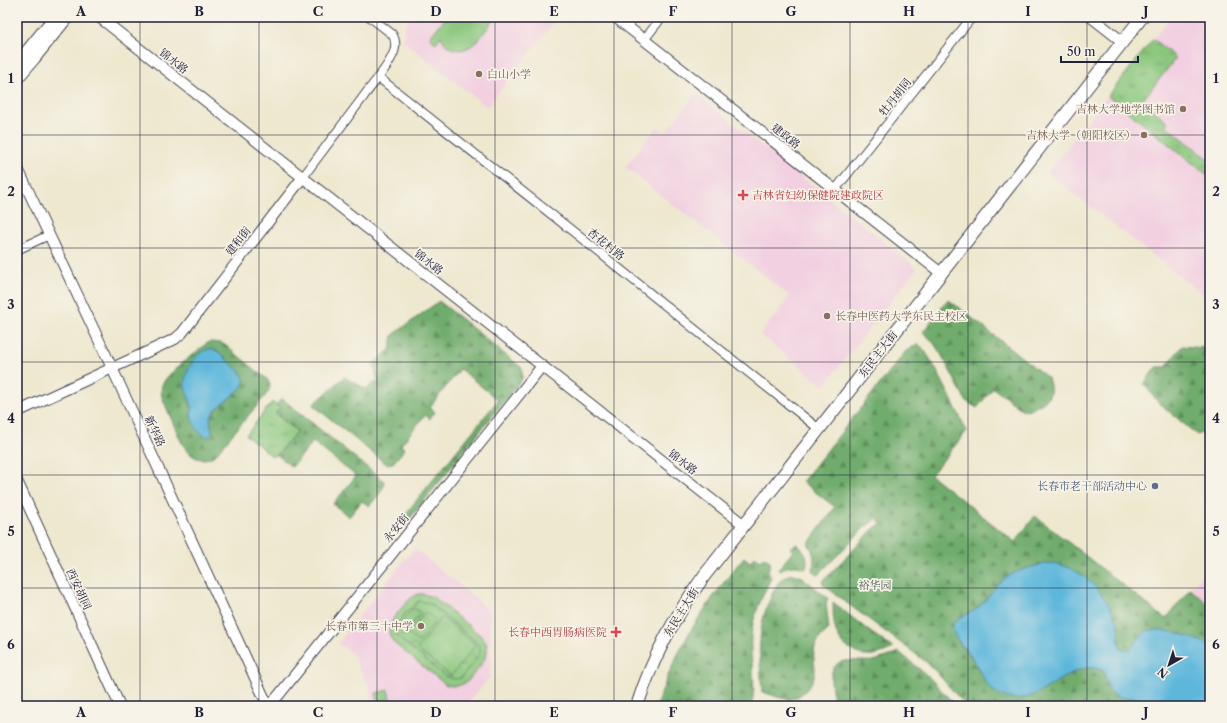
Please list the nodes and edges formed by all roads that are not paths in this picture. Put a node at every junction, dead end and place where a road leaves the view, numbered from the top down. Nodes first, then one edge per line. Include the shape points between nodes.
1 (55, 17) edge
2 (67, 17) edge
3 (99, 17) edge
4 (370, 17) edge
5 (615, 17) edge
6 (662, 17) edge
7 (972, 17) edge
8 (1091, 17) edge
9 (1142, 17) edge
10 (644, 40) junction
11 (1123, 42) junction
12 (17, 64) edge
13 (378, 77) junction
14 (17, 78) edge
15 (17, 167) edge
16 (303, 177) junction
17 (836, 190) junction
18 (49, 235) junction
19 (17, 250) edge
20 (941, 273) junction
21 (542, 366) junction
22 (112, 368) junction
23 (17, 412) edge
24 (819, 429) junction
25 (17, 481) edge
26 (744, 525) junction
27 (120, 706) edge
28 (269, 706) edge
29 (637, 706) edge

1 - 12 main road
2 - 14 main road
3 - 16 street, 锦水路
4 - 13 street, 建和街 via 392,34 395,43 390,59
5 - 10 street, 建政路
6 - 10 street
7 - 17 street, 牡丹胡同
8 - 11 street
9 - 11 main road, 东民主大街
10 - 17 street, 建政路
11 - 20 main road, 东民主大街
13 - 16 street, 建和街
13 - 24 street, 杏花村路
15 - 18 street, 新华路
16 - 21 street, 锦水路
16 - 22 street, 建和街 via 179,336
17 - 20 street, 建政路
18 - 19 street
18 - 22 street, 新华路
20 - 24 main road, 东民主大街
21 - 26 street, 锦水路
21 - 28 street, 永安街
22 - 23 street, 建和街
22 - 28 street, 新华路
24 - 26 main road, 东民主大街
25 - 27 street, 西安胡同
26 - 29 main road, 东民主大街 via 675,618 652,663

